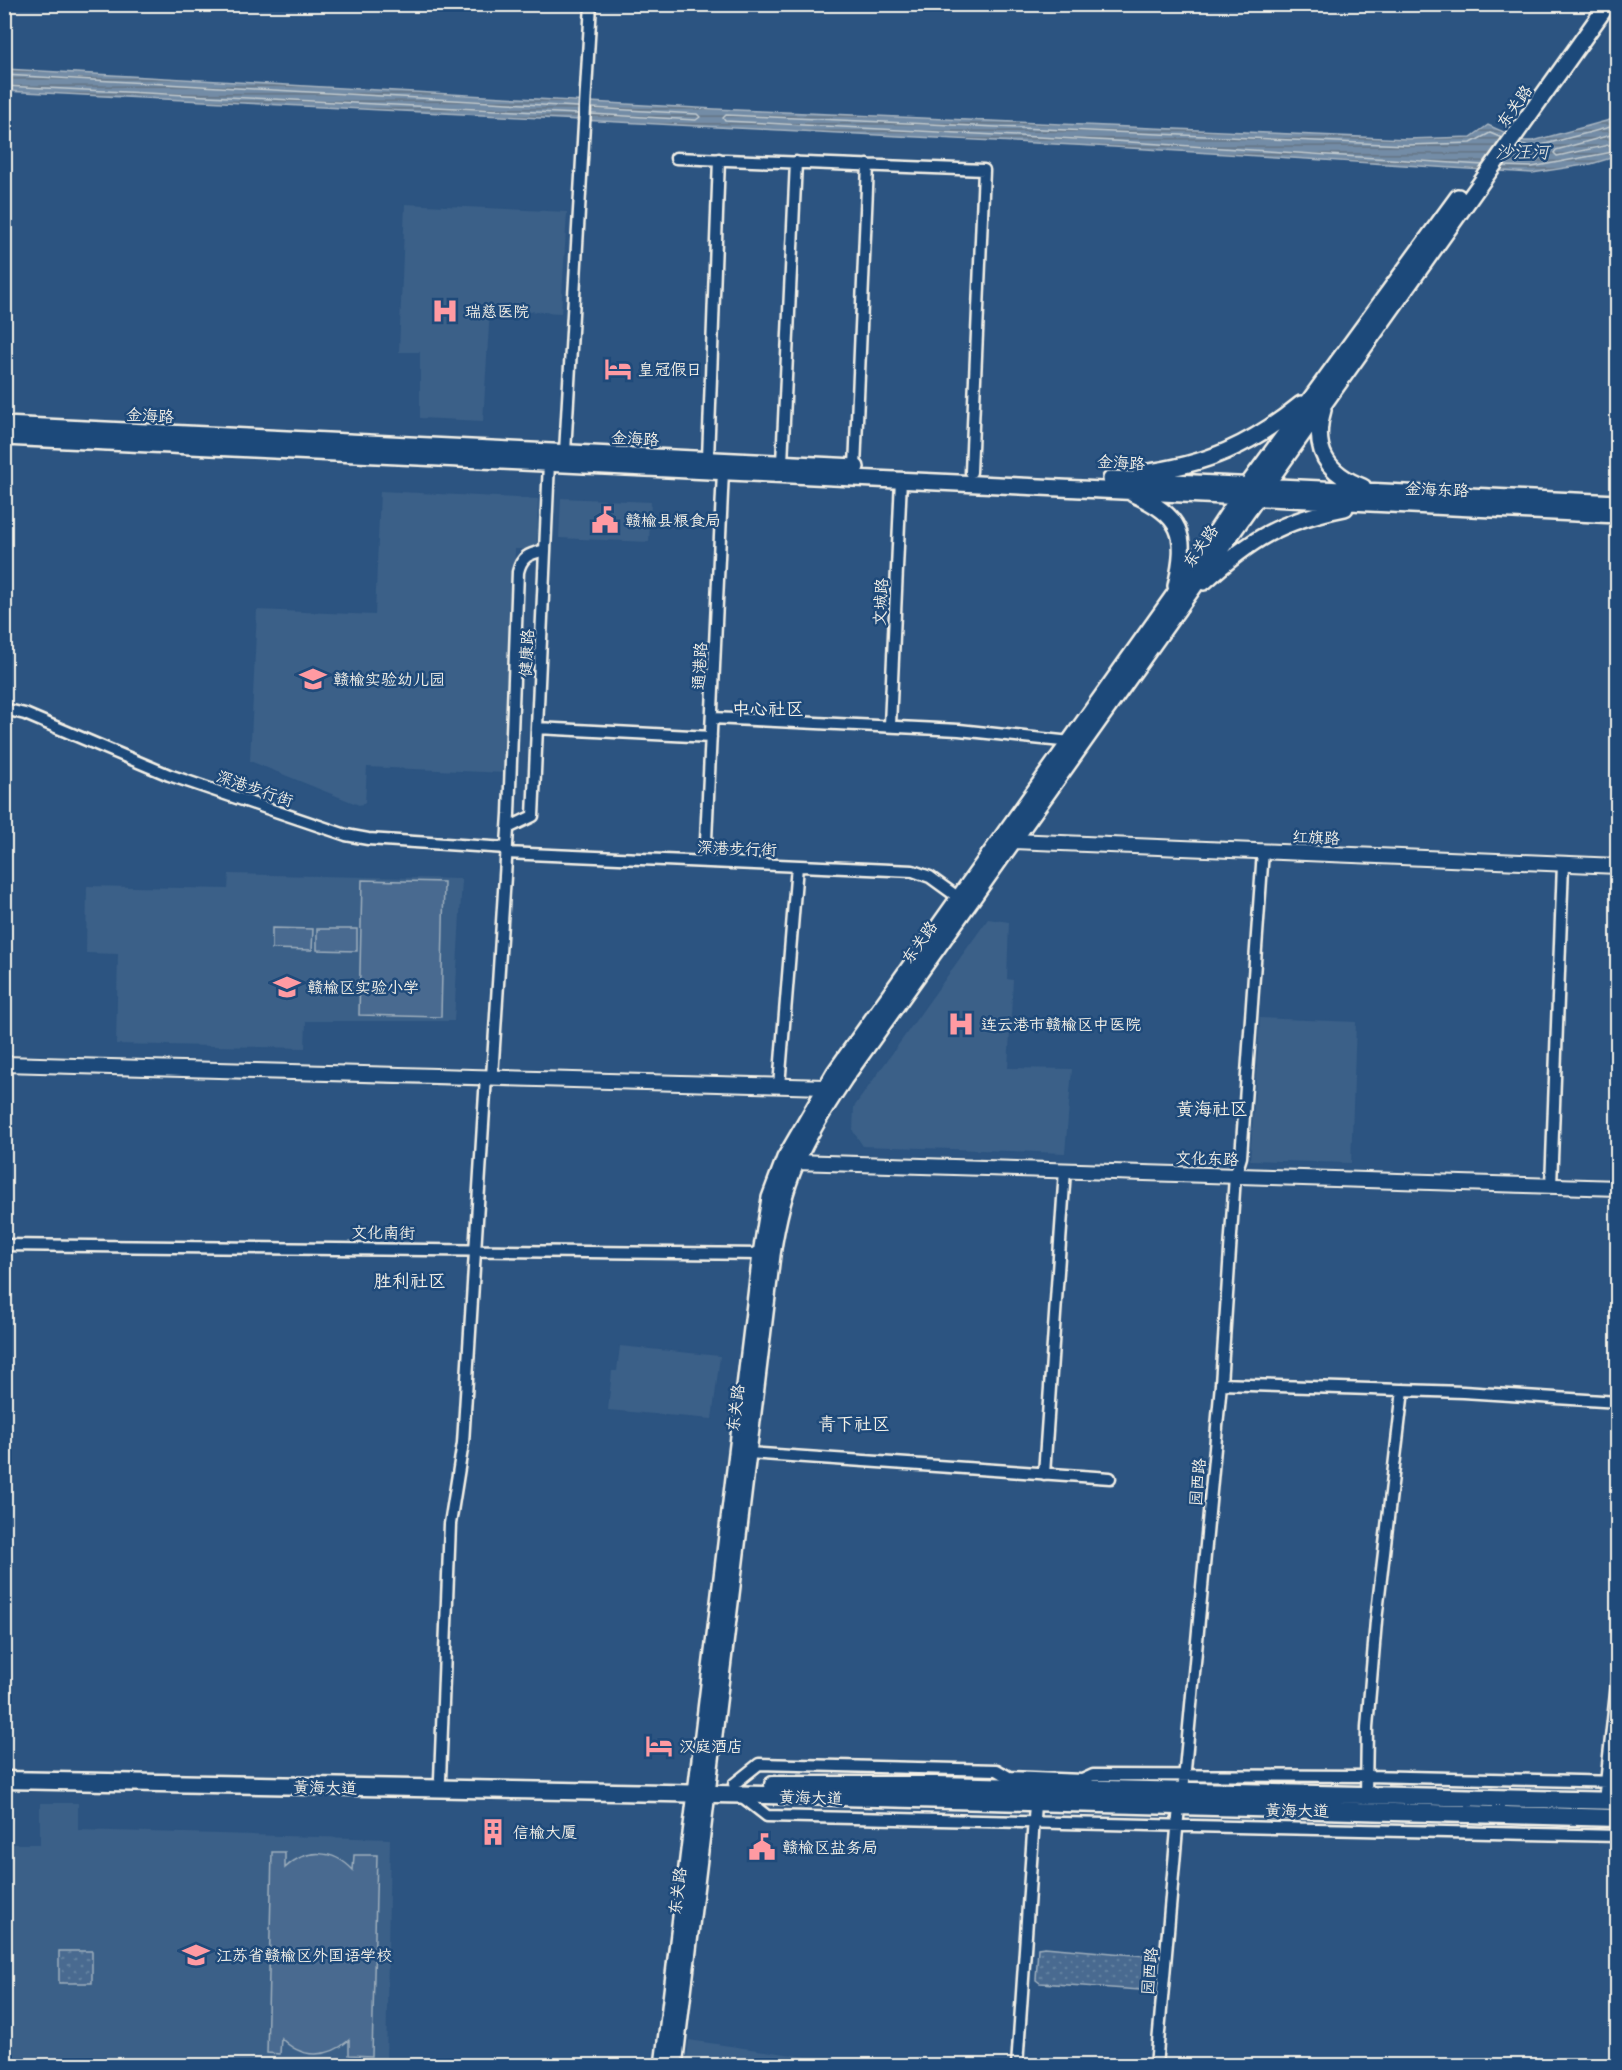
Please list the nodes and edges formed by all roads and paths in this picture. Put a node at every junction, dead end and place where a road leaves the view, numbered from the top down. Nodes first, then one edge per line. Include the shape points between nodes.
1 (591, 4) edge
2 (1596, 4) edge
3 (1608, 4) edge
4 (676, 158) dead end
5 (719, 159) junction
6 (796, 162) junction
7 (868, 165) junction
8 (1319, 389) junction
9 (1324, 404) junction
10 (4, 425) edge
11 (4, 437) edge
12 (565, 452) junction
13 (708, 459) junction
14 (549, 463) junction
15 (782, 463) junction
16 (855, 467) junction
17 (723, 471) junction
18 (971, 472) junction
19 (901, 479) junction
20 (1102, 479) junction
21 (1125, 490) junction
22 (1243, 491) junction
23 (1260, 493) junction
24 (1371, 498) junction
25 (1617, 503) edge
26 (1617, 514) edge
27 (545, 550) junction
28 (1178, 599) junction
29 (4, 709) edge
30 (712, 718) junction
31 (890, 725) junction
32 (537, 728) junction
33 (711, 736) junction
34 (1071, 742) junction
35 (508, 828) junction
36 (1013, 841) junction
37 (507, 851) junction
38 (1263, 851) junction
39 (705, 862) junction
40 (1563, 864) junction
41 (797, 866) junction
42 (1617, 866) edge
43 (958, 898) junction
44 (4, 1064) edge
45 (489, 1077) junction
46 (779, 1086) junction
47 (825, 1087) junction
48 (795, 1162) junction
49 (1065, 1170) junction
50 (1235, 1176) junction
51 (1551, 1186) junction
52 (1617, 1188) edge
53 (4, 1245) edge
54 (477, 1249) junction
55 (761, 1254) junction
56 (1221, 1384) junction
57 (1403, 1390) junction
58 (1617, 1402) edge
59 (748, 1453) junction
60 (1044, 1474) junction
61 (1110, 1478) dead end
62 (1617, 1675) edge
63 (4, 1769) edge
64 (1367, 1776) junction
65 (440, 1779) junction
66 (4, 1780) edge
67 (1612, 1782) edge
68 (702, 1789) junction
69 (737, 1789) junction
70 (1182, 1791) junction
71 (1366, 1796) junction
72 (1611, 1801) edge
73 (1035, 1804) junction
74 (1617, 1818) edge
75 (1034, 1823) junction
76 (1177, 1826) junction
77 (1617, 1836) edge
78 (663, 2066) edge
79 (674, 2066) edge
80 (1017, 2066) edge
81 (1156, 2066) edge

1 - 12 street
2 - 8 main road, 东关路
3 - 9 main road, 东关路
4 - 5 street
5 - 6 street
5 - 13 street
6 - 7 street
6 - 15 street
7 - 16 street
7 - 18 street via 984,170
8 - 20 main road via 1246,444 1169,470
8 - 22 main road, 东关路
9 - 23 main road, 东关路
9 - 24 main road via 1319,443 1329,466
10 - 12 main road, 金海路
11 - 14 main road, 金海路
12 - 13 main road, 金海路
13 - 15 main road, 金海路
14 - 17 main road, 金海路
14 - 27 street, 健康路
15 - 16 main road, 金海路
16 - 18 main road, 金海路
17 - 19 main road, 金海路
17 - 30 street, 通港路
18 - 20 main road, 金海路
19 - 21 main road, 金海路
19 - 31 street, 文城路
20 - 22 main road, 金海路
21 - 22 main road, 金海路
21 - 28 main road via 1162,507 1176,525 1182,546
22 - 23 main road, 金海路
22 - 28 main road, 东关路
23 - 24 main road, 金海东路
23 - 28 main road, 东关路
24 - 25 main road, 金海东路
24 - 26 main road, 金海东路
24 - 28 main road via 1276,528 1240,549
27 - 32 street, 健康路
27 - 35 street via 520,560 518,572
28 - 34 main road, 东关路
28 - 36 main road, 东关路
29 - 37 street, 深港步行街 via 25,714 169,775 346,835
30 - 31 street
30 - 33 street, 通港路
31 - 34 street
32 - 33 street
32 - 35 street, 健康路 via 533,816
33 - 39 street, 通港路
34 - 43 main road, 东关路
35 - 37 street
36 - 38 street, 红旗路
36 - 48 main road, 东关路 via 844,1079
37 - 39 street, 深港步行街
37 - 45 street
38 - 40 street, 红旗路
38 - 50 street, 园西路 via 1240,1157
39 - 41 street, 深港步行街
40 - 42 street, 红旗路
40 - 51 street
41 - 43 street, 深港步行街 via 922,872
41 - 46 street
43 - 47 main road, 东关路
44 - 45 street
45 - 46 street
45 - 54 street
46 - 47 street
47 - 55 main road, 东关路 via 785,1158 770,1198
48 - 49 street, 文化东路
48 - 59 main road, 东关路 via 777,1219
49 - 50 street, 文化东路
49 - 60 street
50 - 51 street, 文化东路
50 - 56 street, 园西路
51 - 52 street, 文化东路
53 - 54 street, 文化南街
54 - 55 street, 文化南街
54 - 65 street via 463,1443 450,1524
55 - 68 main road, 东关路
56 - 57 street
56 - 70 street, 园西路
57 - 58 street
57 - 64 street via 1376,1629
59 - 60 street
59 - 68 main road, 东关路
60 - 61 street
62 - 67 street
63 - 65 main road, 黄海大道
64 - 67 street
64 - 70 street
64 - 71 street
65 - 68 main road, 黄海大道
66 - 68 main road, 黄海大道
67 - 72 street
68 - 69 main road, 黄海大道
68 - 78 main road, 东关路
68 - 79 main road, 东关路
69 - 70 main road, 黄海大道
69 - 73 main road, 黄海大道
69 - 75 street via 767,1816
70 - 71 main road, 黄海大道
70 - 73 main road, 黄海大道
70 - 74 main road, 黄海大道
70 - 76 street, 园西路
71 - 72 main road, 黄海大道
73 - 75 street
75 - 76 street
75 - 80 street
76 - 77 street
76 - 81 street, 园西路

